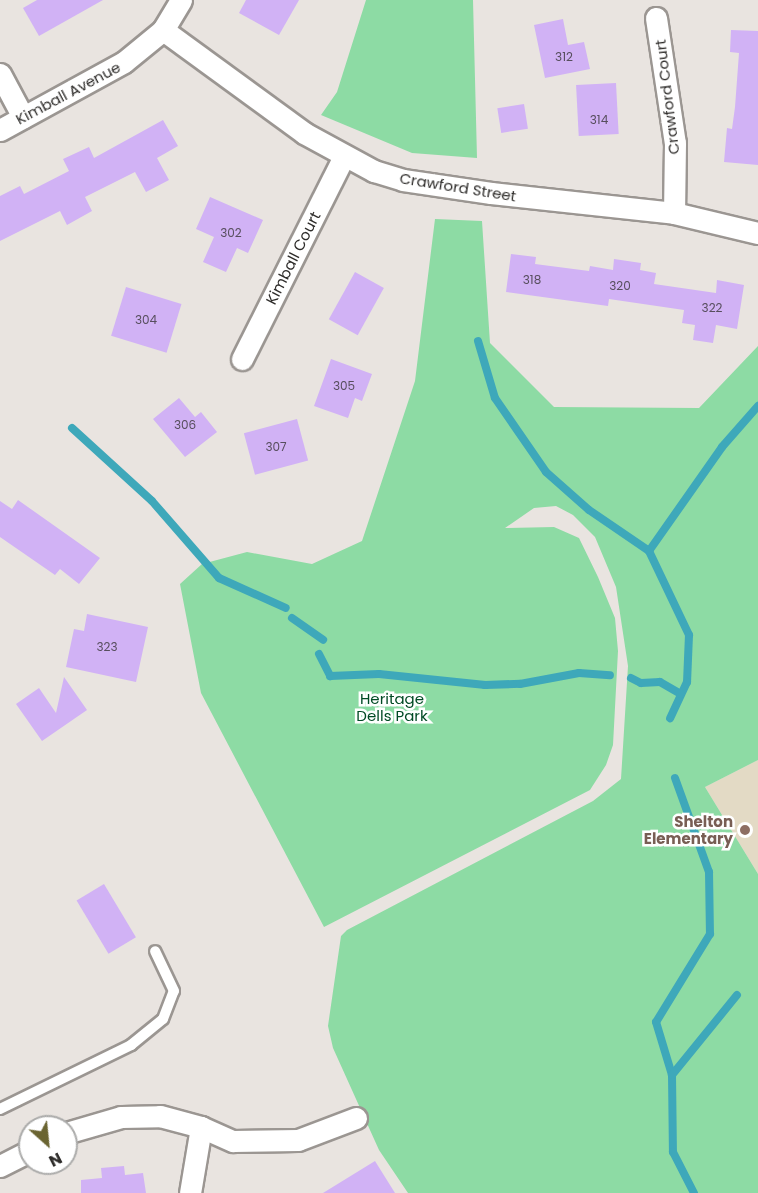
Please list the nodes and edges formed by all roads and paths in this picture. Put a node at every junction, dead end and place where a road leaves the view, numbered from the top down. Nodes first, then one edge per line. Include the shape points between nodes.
1 (181, 0) edge
2 (656, 18) dead end
3 (163, 30) junction
4 (0, 74) edge
5 (23, 117) junction
6 (0, 130) edge
7 (343, 158) junction
8 (674, 213) junction
9 (758, 233) edge
10 (242, 359) dead end
11 (155, 951) dead end
12 (0, 1109) edge
13 (356, 1118) dead end
14 (201, 1127) junction
15 (78, 1129) edge
16 (18, 1157) edge
17 (0, 1166) edge
18 (190, 1193) edge

1 - 3 street, Kimball Avenue
2 - 8 street, Crawford Court via 675,143
3 - 5 street, Kimball Avenue via 124,62
3 - 7 street, Crawford Street via 246,93
4 - 5 street
5 - 6 street, Kimball Avenue
7 - 8 street, Crawford Street via 424,184
7 - 10 street, Kimball Court
8 - 9 street, Crawford Street
11 - 12 lane via 174,991 163,1019 131,1045
13 - 14 street via 298,1140 233,1141
14 - 15 street via 160,1116 121,1117
14 - 18 street
16 - 17 street

